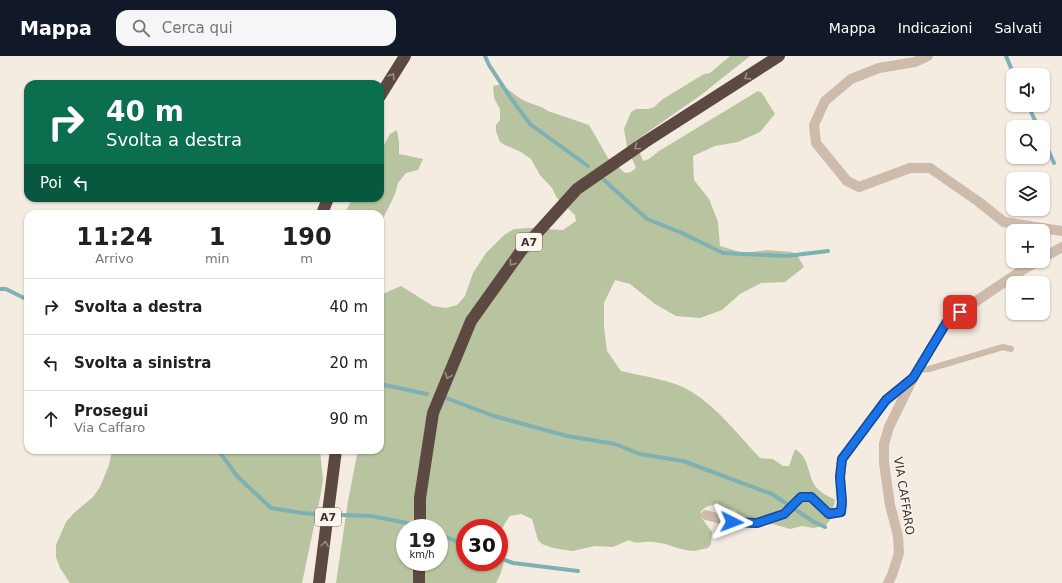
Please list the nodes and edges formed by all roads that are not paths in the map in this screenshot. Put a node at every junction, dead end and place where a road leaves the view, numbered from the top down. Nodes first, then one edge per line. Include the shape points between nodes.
1 (405, 56) edge
2 (780, 56) edge
3 (928, 56) edge
4 (384, 90) edge
5 (1062, 231) edge
6 (1062, 247) edge
7 (1050, 254) edge
8 (1026, 268) edge
9 (1011, 349) dead end
10 (915, 374) junction
11 (335, 454) edge
12 (706, 515) dead end
13 (420, 519) edge
14 (419, 571) edge
15 (319, 583) edge
16 (419, 583) edge
17 (888, 583) edge

4 -> 1 highway
2 -> 13 highway, A7 via 645,142 577,189 521,252 471,321 433,413 420,498
3 - 5 street via 915,62 879,68 851,80 825,101 814,125 816,143 826,157 847,181 859,187 910,168 930,168 980,202 1004,222
6 - 7 street
8 - 10 street, VIA CAFFARO via 948,320
9 - 10 lane via 1003,347
10 - 12 street via 886,400 842,459 841,512 829,514 811,497 801,497 784,514 757,523 732,522
10 - 17 street, VIA CAFFARO via 889,427 884,444 884,463 899,553
15 -> 11 highway, A7
14 - 16 highway

